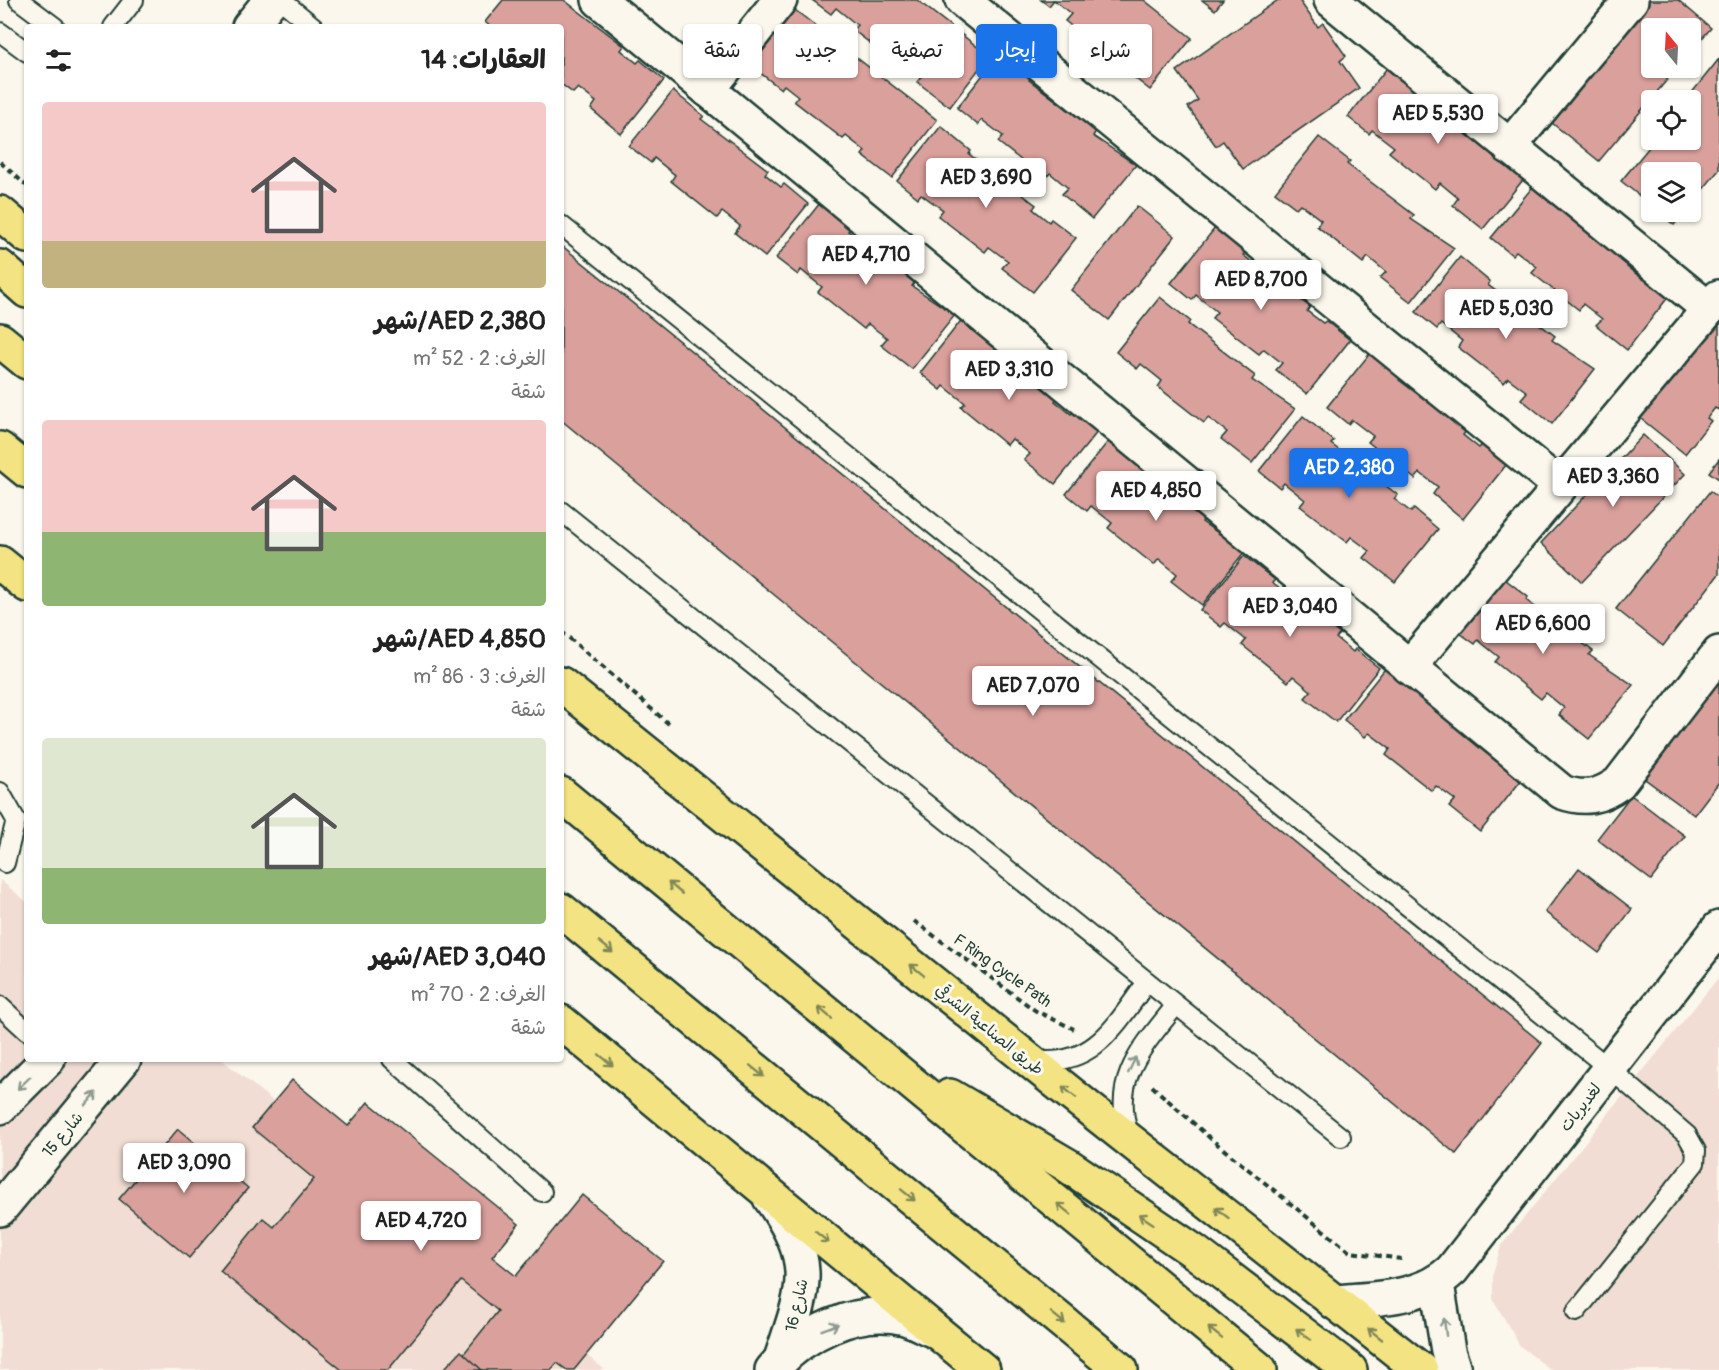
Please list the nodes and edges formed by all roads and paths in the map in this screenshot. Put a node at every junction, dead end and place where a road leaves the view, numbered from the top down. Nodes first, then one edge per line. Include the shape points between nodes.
1 (20, 0) edge
2 (134, 0) edge
3 (271, 0) edge
4 (281, 0) edge
5 (599, 0) edge
6 (780, 0) edge
7 (962, 0) edge
8 (1331, 0) edge
9 (1631, 0) edge
10 (51, 24) edge
11 (115, 24) edge
12 (251, 24) edge
13 (310, 24) edge
14 (0, 32) edge
15 (24, 50) edge
16 (708, 90) junction
17 (1509, 147) junction
18 (0, 162) edge
19 (24, 183) edge
20 (0, 213) edge
21 (24, 218) edge
22 (564, 227) edge
23 (24, 233) edge
24 (0, 267) edge
25 (24, 288) edge
26 (1714, 303) edge
27 (0, 340) edge
28 (24, 360) edge
29 (1560, 486) junction
30 (564, 513) edge
31 (0, 563) edge
32 (24, 583) edge
33 (564, 634) edge
34 (1719, 654) edge
35 (1409, 667) junction
36 (564, 686) edge
37 (677, 731) dead end
38 (0, 792) edge
39 (564, 796) edge
40 (5, 863) dead end
41 (564, 912) edge
42 (905, 915) dead end
43 (1719, 928) edge
44 (1148, 982) junction
45 (1176, 1005) junction
46 (0, 1006) edge
47 (564, 1024) edge
48 (24, 1028) edge
49 (1101, 1042) junction
50 (870, 1050) junction
51 (1028, 1060) junction
52 (45, 1062) edge
53 (122, 1062) edge
54 (395, 1062) edge
55 (1131, 1066) junction
56 (1610, 1070) junction
57 (0, 1107) edge
58 (1341, 1137) dead end
59 (1131, 1142) junction
60 (764, 1189) junction
61 (542, 1192) dead end
62 (0, 1209) edge
63 (1445, 1277) junction
64 (1334, 1302) junction
65 (1576, 1312) dead end
66 (939, 1333) junction
67 (777, 1364) edge
68 (983, 1370) edge
69 (1121, 1370) edge
70 (1260, 1370) edge
71 (1350, 1370) edge
72 (1421, 1370) edge
73 (1454, 1370) edge

1 - 10 lane
2 - 11 lane
3 - 12 street
4 - 13 lane
5 - 16 street
6 - 16 street
7 - 29 street
8 - 17 street
9 - 17 street
14 - 15 lane
16 - 35 street
17 - 26 street
18 - 19 path
20 - 21 street
20 - 23 main road
22 - 56 lane
24 - 25 main road
26 - 29 street
27 - 28 main road
29 - 35 street
30 - 44 lane
31 - 32 main road
33 - 37 path
34 - 35 street via 1619,783 1586,797 1574,796 1552,784
51 -> 36 main road, طريق الصناعية الشرقي
38 - 40 lane via 16,820
50 -> 39 main road
41 -> 69 main road
42 - 49 path, F Ring Cycle Path via 1036,1011
43 - 56 street, لغديريات
44 - 45 lane
44 - 49 lane
55 -> 45 lane
45 - 58 lane
46 - 48 lane
47 -> 60 main road
49 - 51 lane via 1074,1058
70 -> 50 main road
71 -> 50 main road via 1196,1252 1067,1165
59 -> 51 main road, طريق الصناعية الشرقي
52 -> 57 street
62 -> 53 street, شارع 15
54 - 61 lane
55 - 59 lane via 1123,1112
55 - 63 path via 1211,1139 1350,1252 1423,1262
56 - 63 street, لغديريات
56 - 65 lane via 1687,1135 1696,1151 1695,1163
64 -> 59 main road, طريق الصناعية الشرقي
60 -> 66 main road
60 - 67 street, شارع 16 via 792,1232 804,1268 803,1284
63 - 64 street via 1409,1294
73 -> 63 street via 1448,1351
72 -> 64 main road, طريق الصناعية الشرقي
67 -> 66 street, شارع 16 via 818,1332 847,1320 904,1318
66 - 68 main road

